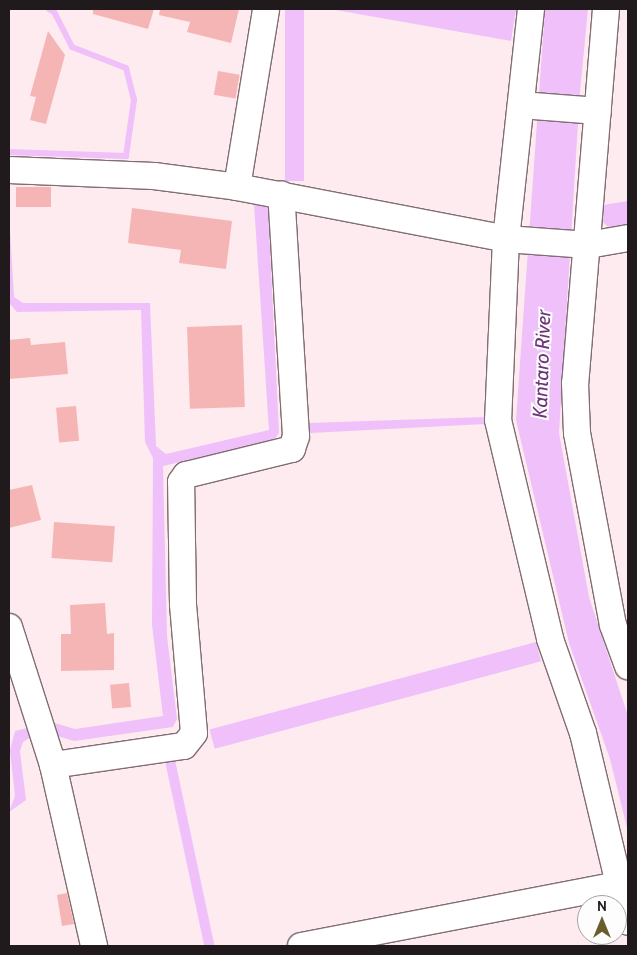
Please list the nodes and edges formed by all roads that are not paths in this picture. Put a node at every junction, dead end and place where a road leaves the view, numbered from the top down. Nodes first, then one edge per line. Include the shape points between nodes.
1 (266, 9) edge
2 (531, 9) edge
3 (606, 9) edge
4 (521, 105) junction
5 (598, 111) junction
6 (9, 170) edge
7 (237, 187) junction
8 (282, 194) junction
9 (628, 238) edge
10 (506, 239) junction
11 (588, 245) junction
12 (9, 630) edge
13 (628, 666) edge
14 (53, 765) junction
15 (618, 886) junction
16 (628, 922) edge
17 (94, 946) edge
18 (301, 946) edge

1 - 7 street
2 - 4 street
3 - 5 street
4 - 5 street
4 - 10 street
5 - 11 street
6 - 7 street via 154,176
7 - 8 street
8 - 10 street
8 - 14 street via 296,436 292,449 186,474 181,482 183,604 194,733 184,746
9 - 11 street
10 - 11 street
10 - 15 street via 498,420 550,639 583,732 613,846
11 - 13 street via 575,382 576,433 613,625
12 - 14 street
14 - 17 street
15 - 16 street
15 - 18 street

